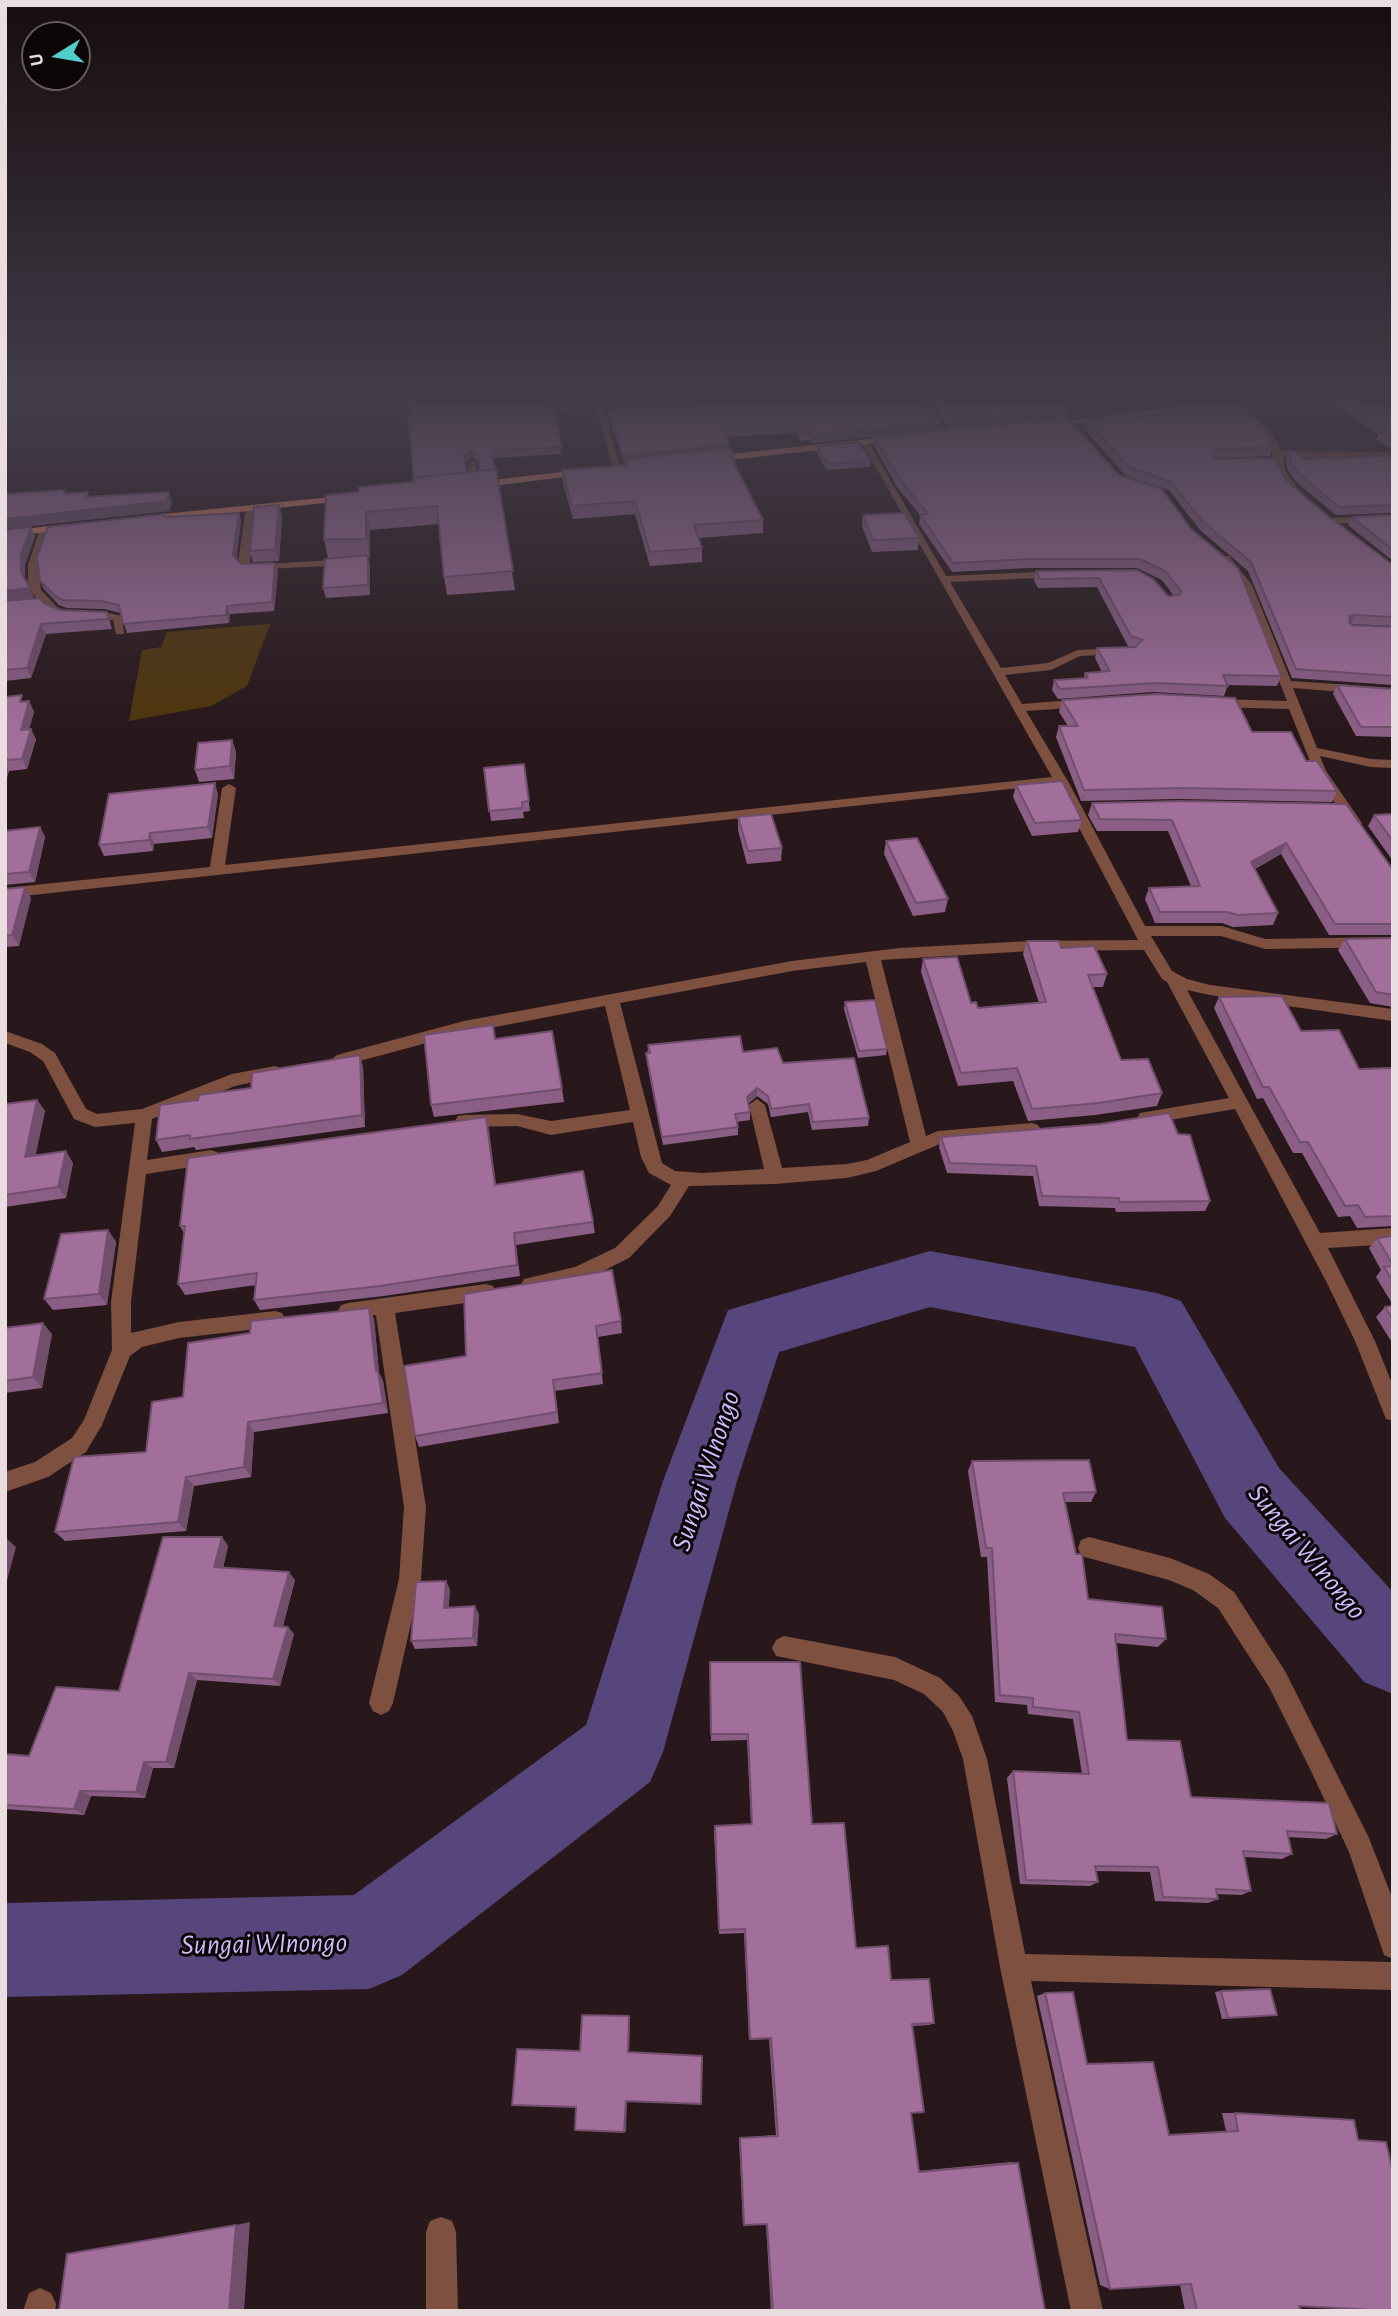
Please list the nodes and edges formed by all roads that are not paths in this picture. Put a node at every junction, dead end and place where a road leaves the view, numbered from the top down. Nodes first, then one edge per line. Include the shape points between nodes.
1 (203, 513) edge
2 (250, 513) edge
3 (905, 513) edge
4 (1320, 513) edge
5 (1393, 518) edge
6 (127, 521) edge
7 (1330, 521) junction
8 (86, 525) edge
9 (45, 529) junction
10 (1347, 533) edge
11 (5, 534) edge
12 (1217, 553) edge
13 (366, 561) edge
14 (1069, 573) edge
15 (943, 579) junction
16 (45, 602) junction
17 (32, 604) edge
18 (120, 632) edge
19 (1132, 651) edge
20 (998, 671) junction
21 (1286, 684) junction
22 (1393, 692) edge
23 (1100, 702) edge
24 (1204, 703) edge
25 (1293, 705) junction
26 (1019, 708) junction
27 (1311, 750) junction
28 (1393, 764) edge
29 (1060, 780) junction
30 (229, 788) dead end
31 (1360, 830) edge
32 (217, 870) junction
33 (5, 893) edge
34 (1144, 938) junction
35 (1393, 942) edge
36 (872, 956) junction
37 (1174, 980) junction
38 (612, 1001) junction
39 (1393, 1015) edge
40 (5, 1037) edge
41 (317, 1065) edge
42 (295, 1069) edge
43 (1240, 1102) junction
44 (757, 1105) dead end
45 (144, 1115) junction
46 (640, 1115) junction
47 (1132, 1120) edge
48 (441, 1124) edge
49 (1048, 1129) edge
50 (919, 1144) junction
51 (232, 1154) edge
52 (139, 1168) junction
53 (775, 1177) junction
54 (683, 1180) junction
55 (1393, 1236) edge
56 (1315, 1241) junction
57 (384, 1307) junction
58 (331, 1313) edge
59 (292, 1317) edge
60 (122, 1350) junction
61 (1393, 1412) edge
62 (5, 1482) edge
63 (1089, 1548) dead end
64 (785, 1648) dead end
65 (381, 1703) dead end
66 (1393, 1946) edge
67 (1014, 1967) junction
68 (1393, 1976) edge
69 (441, 2232) dead end
70 (442, 2311) edge
71 (1087, 2311) edge

1 - 6 main road
2 - 13 street via 243,562 247,568
3 - 15 street
4 - 7 street
5 - 7 street
7 - 10 street
8 - 9 main road
9 - 11 main road
9 - 16 street via 32,574
12 - 21 street via 1247,585
14 - 15 street
15 - 20 street
16 - 17 street
16 - 18 street via 64,614 118,618
19 - 20 street via 1078,653 1051,666
20 - 26 street
21 - 22 street
21 - 25 street
23 - 26 street
24 - 25 street
25 - 27 street
26 - 29 street
27 - 28 street
27 - 31 street via 1338,809
29 - 32 street
29 - 34 street via 1083,808
30 - 32 street
32 - 33 street
34 - 35 street via 1222,931 1265,944
34 - 36 street
34 - 37 street via 1162,970
36 - 38 street
36 - 50 street
37 - 39 street via 1247,996
37 - 43 street
38 - 41 street via 453,1030
38 - 46 street
40 - 45 street via 49,1058 73,1104 87,1119
42 - 45 street via 232,1080
43 - 47 street
43 - 56 street
44 - 53 street
45 - 52 street
46 - 48 street via 551,1128 496,1119
46 - 54 street via 655,1168
49 - 50 street via 956,1135
50 - 53 street via 870,1166
51 - 52 street
52 - 60 street via 121,1302
53 - 54 street
54 - 57 street via 644,1234 601,1265 536,1284
55 - 56 street
56 - 61 street via 1365,1341
57 - 58 street
57 - 65 street via 415,1507 410,1579
59 - 60 street via 152,1334
60 - 62 street via 92,1425 79,1445 41,1470
63 - 66 street via 1170,1569 1226,1600 1277,1679 1321,1764 1360,1847
64 - 67 street via 895,1669 932,1686 951,1704 975,1759
67 - 68 street
67 - 71 street
69 - 70 street

